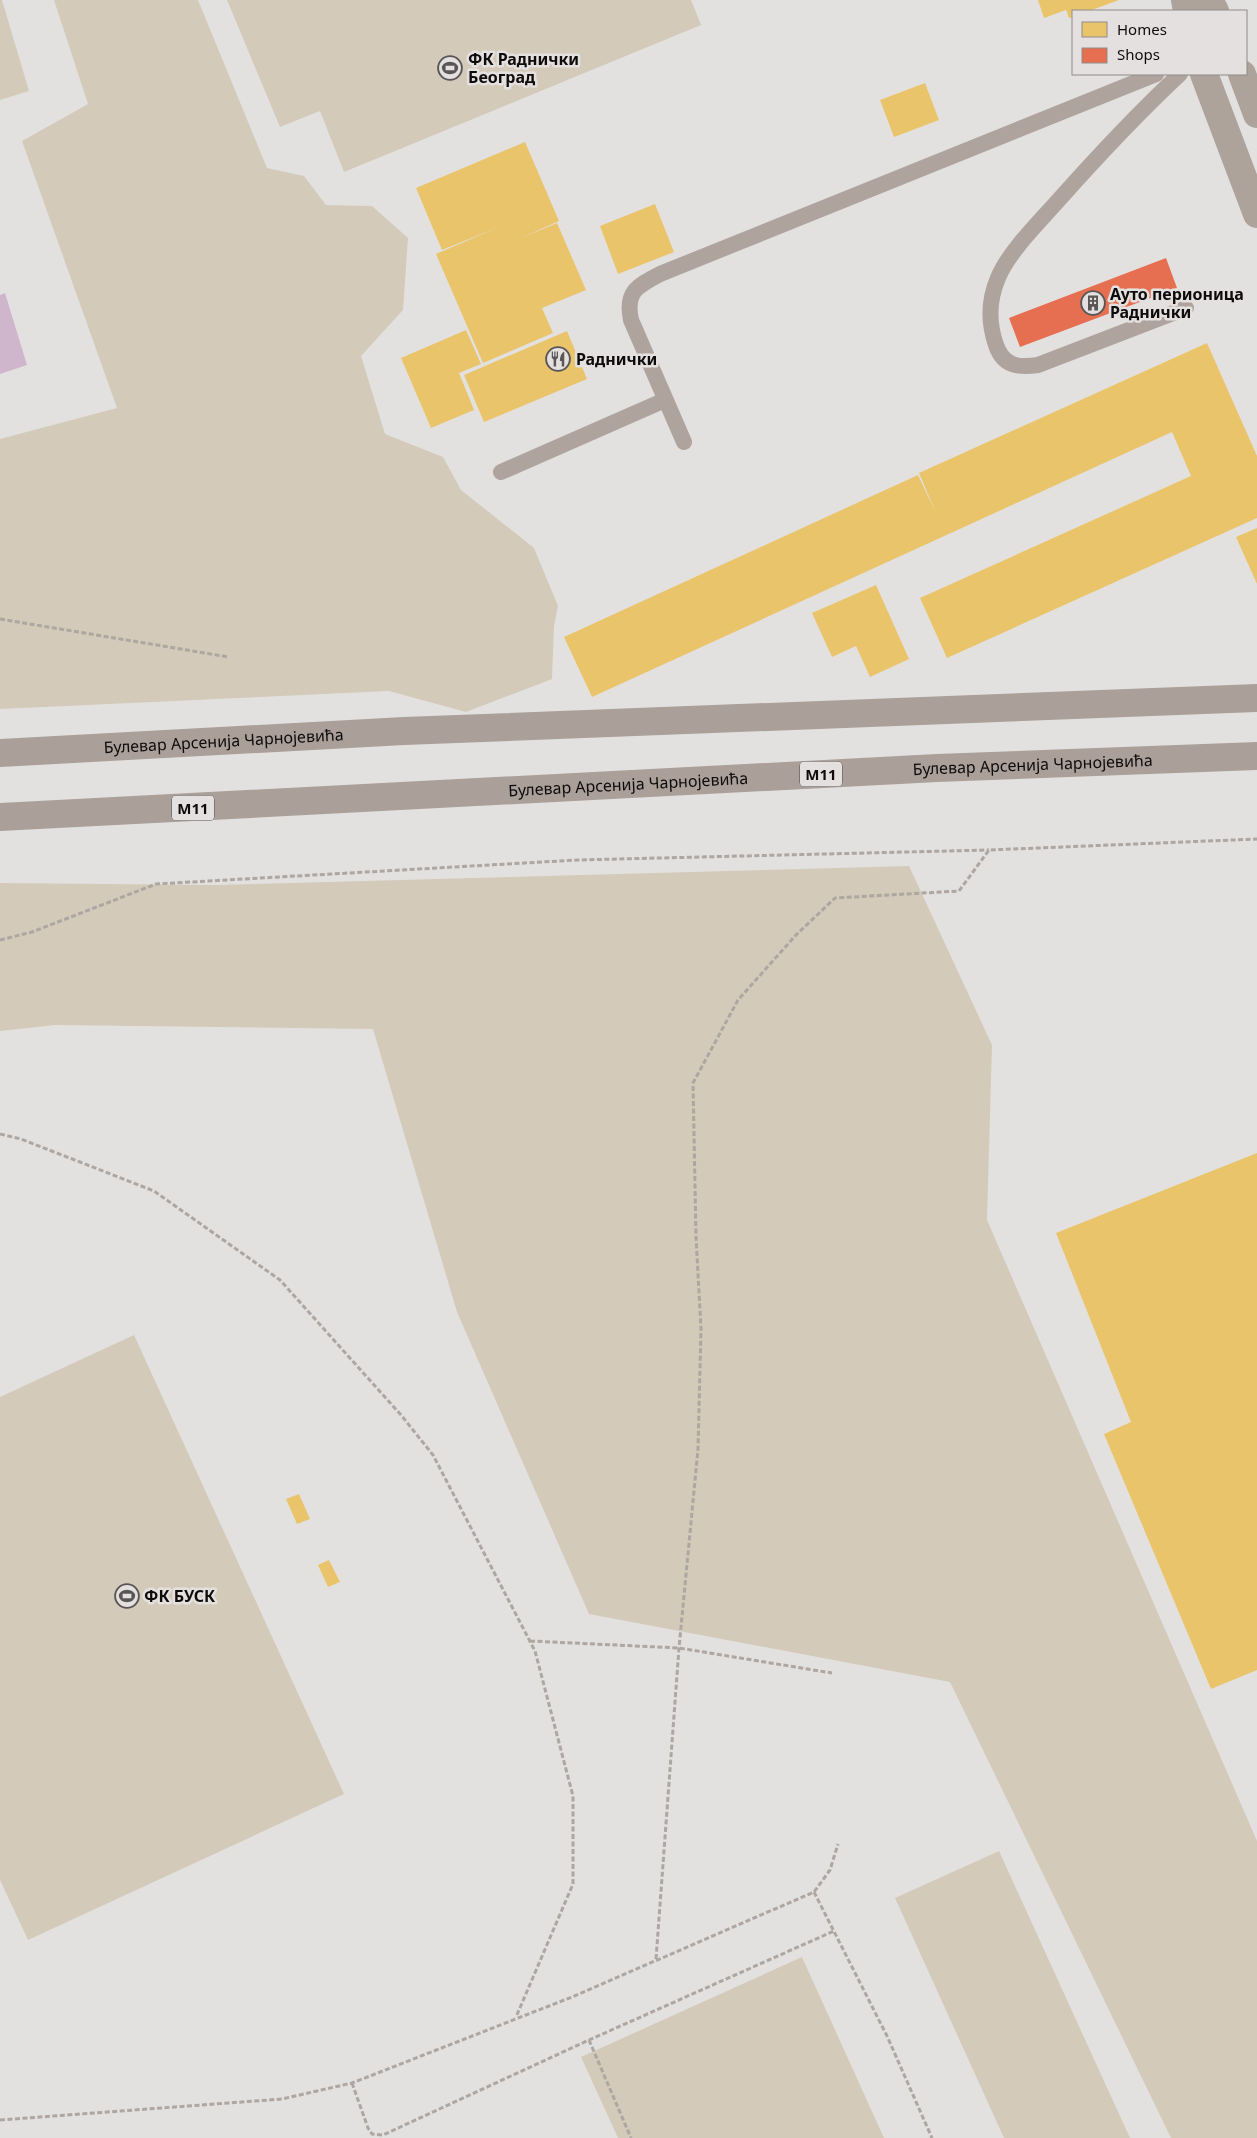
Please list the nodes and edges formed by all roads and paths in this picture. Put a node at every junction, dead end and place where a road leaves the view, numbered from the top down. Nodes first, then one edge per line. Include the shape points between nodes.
1 (1154, 75) edge
2 (1179, 75) edge
3 (1204, 75) edge
4 (1242, 75) edge
5 (1257, 114) edge
6 (1257, 214) edge
7 (1186, 308) dead end
8 (665, 400) junction
9 (684, 442) dead end
10 (501, 472) dead end
11 (0, 619) edge
12 (229, 657) dead end
13 (1257, 698) edge
14 (0, 753) edge
15 (1257, 756) edge
16 (0, 817) edge
17 (1257, 839) edge
18 (989, 850) junction
19 (0, 940) edge
20 (0, 1134) edge
21 (530, 1642) junction
22 (679, 1648) junction
23 (832, 1672) dead end
24 (838, 1844) dead end
25 (814, 1892) junction
26 (834, 1932) junction
27 (656, 1959) junction
28 (516, 2018) junction
29 (589, 2040) junction
30 (352, 2082) junction
31 (0, 2120) edge
32 (632, 2138) edge
33 (932, 2138) edge

1 - 8 lane via 678,266 638,285 628,305 631,320
2 - 7 lane via 1135,116 1025,238 998,276 990,301 990,327 998,353 1007,363 1021,368 1038,365
3 - 6 main road
4 - 5 main road
8 - 9 lane
8 - 10 lane
11 - 12 path
13 - 14 highway, Булевар Арсенија Чарнојевића via 404,731
15 - 16 highway, Булевар Арсенија Чарнојевића / M11 via 937,768
17 - 18 path
18 - 19 path via 577,860 156,884 32,932
18 - 22 path via 959,890 835,898 796,935 738,1000 693,1083 701,1329 698,1449
20 - 21 path via 21,1138 154,1190 280,1280 433,1455
21 - 22 path
21 - 28 path via 573,1796 573,1884
22 - 23 path
22 - 27 path
24 - 25 path via 830,1870
25 - 26 path
25 - 27 path
26 - 29 path
26 - 33 path via 887,2036
27 - 28 path
28 - 30 path
29 - 30 path via 383,2135 372,2134 368,2128
29 - 32 path
30 - 31 path via 282,2098

